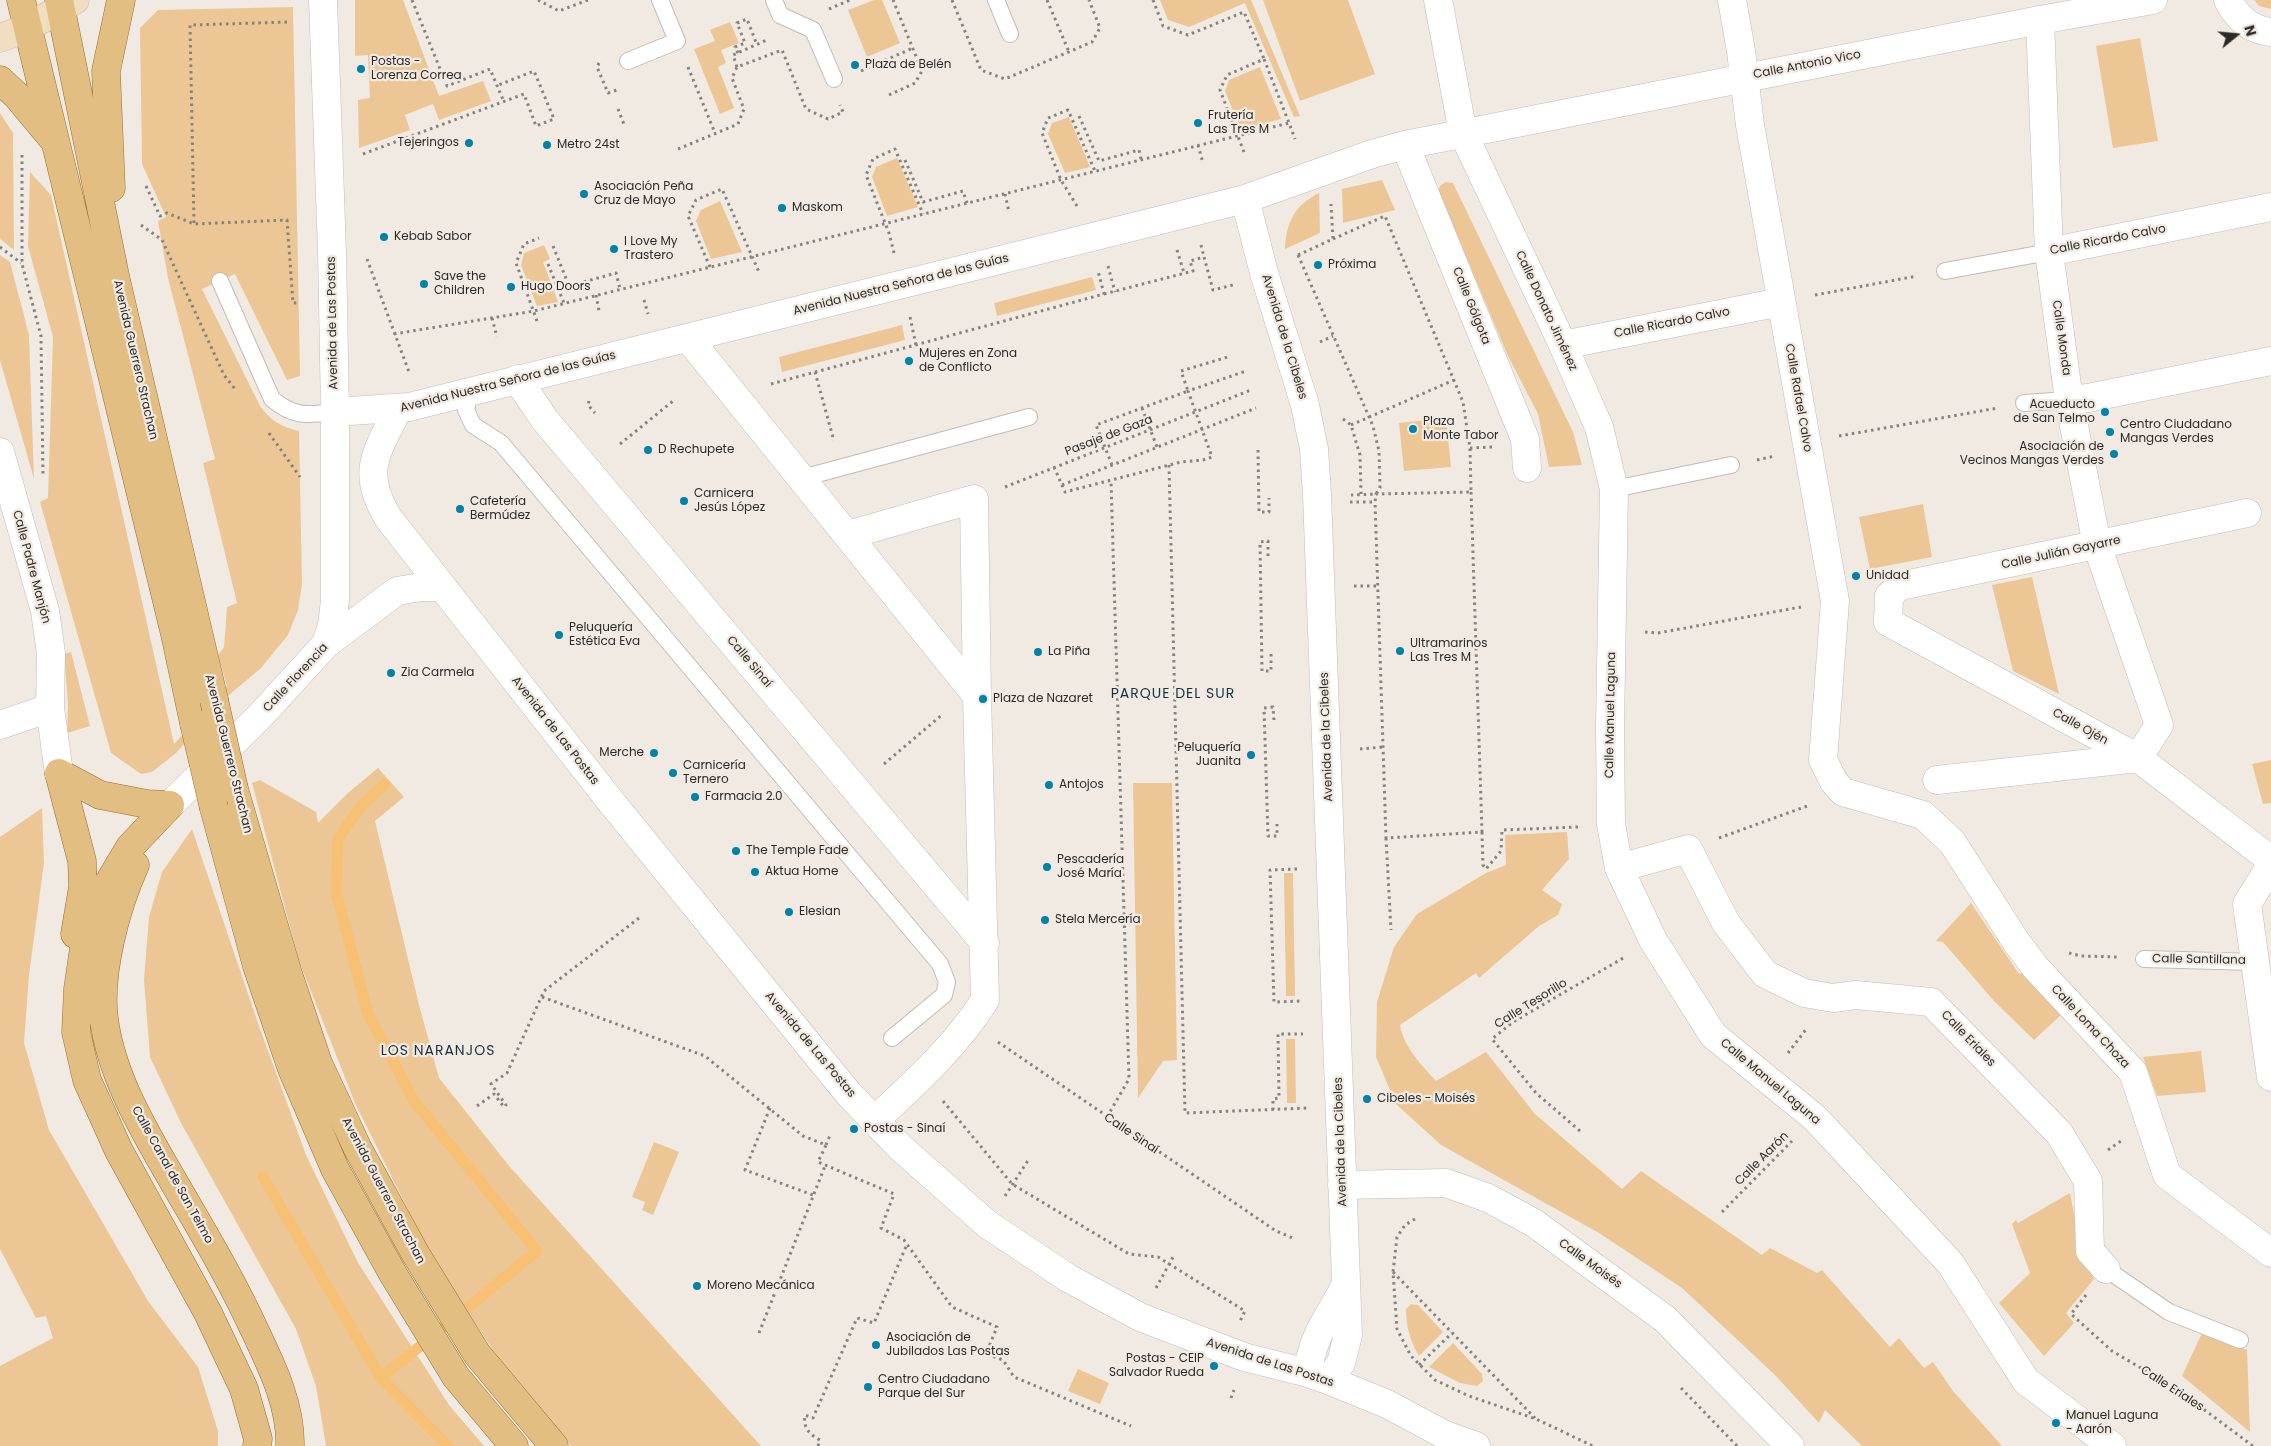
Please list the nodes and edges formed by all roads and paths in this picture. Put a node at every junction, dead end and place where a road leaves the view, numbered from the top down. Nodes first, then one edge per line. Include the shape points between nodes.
1 (20, 0) edge
2 (122, 0) edge
3 (323, 0) edge
4 (412, 0) edge
5 (538, 0) edge
6 (588, 0) edge
7 (660, 0) edge
8 (774, 0) edge
9 (850, 0) edge
10 (894, 0) edge
11 (996, 0) edge
12 (1047, 0) edge
13 (1153, 0) edge
14 (1438, 0) edge
15 (1732, 0) edge
16 (2152, 0) edge
17 (2228, 0) edge
18 (65, 3) edge
19 (838, 5) dead end
20 (2040, 20) junction
21 (293, 22) dead end
22 (27, 28) junction
23 (2271, 32) edge
24 (1010, 34) dead end
25 (0, 38) edge
26 (757, 45) dead end
27 (750, 48) dead end
28 (913, 48) junction
29 (1069, 52) dead end
30 (738, 53) junction
31 (1264, 59) junction
32 (628, 61) dead end
33 (871, 66) dead end
34 (738, 67) junction
35 (1744, 77) junction
36 (692, 79) dead end
37 (834, 79) dead end
38 (0, 80) edge
39 (496, 86) junction
40 (889, 94) dead end
41 (504, 102) junction
42 (618, 109) dead end
43 (843, 112) dead end
44 (1079, 116) dead end
45 (1289, 123) junction
46 (625, 127) dead end
47 (715, 133) junction
48 (1462, 133) junction
49 (1238, 135) junction
50 (1295, 139) dead end
51 (56, 143) junction
52 (1198, 145) junction
53 (1405, 145) junction
54 (678, 149) dead end
55 (1244, 152) dead end
56 (22, 154) dead end
57 (360, 155) dead end
58 (1141, 159) junction
59 (905, 160) dead end
60 (1203, 163) dead end
61 (1096, 171) junction
62 (1061, 180) junction
63 (145, 183) dead end
64 (1067, 189) dead end
65 (1005, 194) junction
66 (1245, 199) junction
67 (1330, 199) dead end
68 (967, 203) junction
69 (2271, 207) edge
70 (1009, 212) dead end
71 (923, 214) junction
72 (194, 224) junction
73 (885, 224) junction
74 (889, 233) dead end
75 (538, 238) dead end
76 (1333, 239) junction
77 (553, 246) dead end
78 (0, 247) edge
79 (365, 251) dead end
80 (1203, 251) dead end
81 (2049, 252) junction
82 (1178, 255) dead end
83 (1298, 255) junction
84 (753, 256) junction
85 (1204, 257) junction
86 (1292, 258) dead end
87 (22, 264) junction
88 (548, 264) dead end
89 (710, 267) junction
90 (1945, 271) dead end
91 (759, 272) dead end
92 (1184, 273) junction
93 (115, 276) junction
94 (1911, 277) dead end
95 (220, 281) dead end
96 (1101, 282) dead end
97 (1237, 283) dead end
98 (620, 289) junction
99 (1104, 294) junction
100 (596, 295) junction
101 (1810, 296) dead end
102 (304, 302) dead end
103 (1781, 302) junction
104 (564, 304) junction
105 (534, 311) junction
106 (599, 311) dead end
107 (492, 318) junction
108 (537, 321) dead end
109 (913, 328) dead end
110 (394, 334) junction
111 (1333, 336) junction
112 (497, 337) dead end
113 (688, 338) junction
114 (1323, 340) dead end
115 (1563, 345) junction
116 (916, 346) junction
117 (1231, 356) dead end
118 (2271, 360) edge
119 (1246, 371) dead end
120 (409, 372) dead end
121 (816, 372) junction
122 (517, 379) junction
123 (1454, 380) junction
124 (771, 384) dead end
125 (1251, 390) dead end
126 (471, 391) junction
127 (1188, 391) junction
128 (2069, 400) junction
129 (589, 401) dead end
130 (673, 401) dead end
131 (2024, 402) dead end
132 (2004, 406) dead end
133 (1142, 408) junction
134 (1256, 408) dead end
135 (398, 409) junction
136 (335, 412) junction
137 (1196, 412) junction
138 (594, 413) dead end
139 (1029, 417) dead end
140 (1370, 418) junction
141 (1351, 425) dead end
142 (1203, 429) junction
143 (1150, 430) junction
144 (1846, 435) dead end
145 (835, 443) dead end
146 (620, 444) dead end
147 (1157, 447) junction
148 (1485, 447) dead end
149 (1105, 448) junction
150 (1470, 448) junction
151 (1258, 450) dead end
152 (0, 452) edge
153 (1112, 465) junction
154 (1169, 465) junction
155 (1731, 465) dead end
156 (1054, 468) junction
157 (1528, 468) dead end
158 (802, 478) junction
159 (43, 481) dead end
160 (1111, 481) junction
161 (1062, 485) junction
162 (1614, 489) junction
163 (1471, 492) junction
164 (1376, 494) junction
165 (1269, 498) dead end
166 (974, 499) junction
167 (1375, 502) junction
168 (2247, 513) dead end
169 (10, 530) edge
170 (848, 535) junction
171 (2097, 545) junction
172 (1268, 556) dead end
173 (1364, 586) dead end
174 (1377, 586) junction
175 (441, 587) junction
176 (1888, 608) joint
177 (1784, 610) dead end
178 (1612, 630) joint
179 (1658, 633) dead end
180 (326, 644) junction
181 (1271, 651) dead end
182 (977, 696) junction
183 (50, 708) junction
184 (945, 712) dead end
185 (1274, 720) dead end
186 (0, 725) edge
187 (1383, 747) junction
188 (1374, 748) dead end
189 (2138, 758) junction
190 (884, 764) dead end
191 (59, 773) junction
192 (1937, 780) dead end
193 (170, 805) junction
194 (1806, 807) dead end
195 (1923, 815) joint
196 (1277, 824) dead end
197 (1584, 826) dead end
198 (1482, 832) junction
199 (1386, 838) junction
200 (1688, 849) junction
201 (2271, 860) edge
202 (2271, 865) edge
203 (1619, 868) junction
204 (1293, 869) dead end
205 (640, 918) dead end
206 (1391, 930) dead end
207 (985, 943) junction
208 (1630, 953) dead end
209 (2081, 956) dead end
210 (2107, 957) dead end
211 (2144, 959) dead end
212 (2254, 962) junction
213 (542, 997) junction
214 (1295, 1001) dead end
215 (971, 1022) junction
216 (1809, 1026) dead end
217 (76, 1032) junction
218 (1295, 1034) dead end
219 (892, 1038) dead end
220 (1785, 1056) dead end
221 (2271, 1077) edge
222 (942, 1101) dead end
223 (477, 1106) dead end
224 (770, 1108) junction
225 (1296, 1108) dead end
226 (1273, 1110) junction
227 (1107, 1117) junction
228 (1815, 1118) junction
229 (2149, 1120) junction
230 (874, 1121) junction
231 (1580, 1131) dead end
232 (831, 1133) dead end
233 (826, 1146) junction
234 (1028, 1159) dead end
235 (825, 1166) junction
236 (2082, 1170) junction
237 (1012, 1184) junction
238 (1342, 1185) junction
239 (813, 1196) junction
240 (1722, 1212) dead end
241 (1418, 1217) dead end
242 (987, 1224) junction
243 (1294, 1239) dead end
244 (907, 1244) junction
245 (2271, 1254) edge
246 (2106, 1269) joint
247 (1393, 1272) junction
248 (2073, 1311) dead end
249 (1237, 1326) dead end
250 (759, 1333) dead end
251 (1452, 1333) junction
252 (2240, 1340) dead end
253 (1419, 1365) junction
254 (1318, 1377) junction
255 (1678, 1384) dead end
256 (1536, 1419) junction
257 (1131, 1426) dead end
258 (1443, 1441) edge
259 (257, 1446) edge
260 (290, 1446) edge
261 (514, 1446) edge
262 (554, 1446) edge
263 (818, 1446) edge
264 (1476, 1446) edge
265 (1593, 1446) edge
266 (1737, 1446) edge
267 (1790, 1446) edge
268 (2112, 1446) edge
269 (2253, 1446) edge

1 - 22 main road, Avenida Guerrero Strachan
2 - 93 main road via 106,71
3 - 136 street, Avenida de Las Postas
4 - 39 path via 446,86 490,69
5 - 6 path via 560,11
7 - 32 lane via 677,41
8 - 37 lane via 780,15 813,30
9 - 19 path
10 - 28 path
11 - 24 lane
12 - 29 path
13 - 31 path via 1163,26 1188,35 1244,12
14 - 48 street, Calle Donato Jiménez
15 - 35 street, Calle Rafael Calvo
16 - 20 street, Calle Antonio Vico
17 - 23 street via 2235,14 2259,31
18 - 22 main road
18 - 93 main road, Avenida Guerrero Strachan
20 - 35 street, Calle Antonio Vico
20 - 81 street, Calle Monda
21 - 72 path via 190,25
22 - 25 main road
22 - 51 main road, Avenida Guerrero Strachan
26 - 30 path via 747,19 737,23 745,43 735,47
27 - 30 path
28 - 33 path
28 - 40 path via 922,71 915,82
30 - 34 path via 733,55
31 - 45 path
31 - 49 path via 1227,75 1220,90
34 - 43 path via 782,50 806,109 828,119
34 - 47 path via 732,78 744,109 738,124
35 - 48 street, Calle Antonio Vico
35 - 103 street, Calle Rafael Calvo
36 - 47 path
38 - 51 main road
39 - 41 path
39 - 41 path via 534,71 554,119 536,126 524,94
41 - 57 path
42 - 46 path
44 - 58 path via 1099,161 1139,150
45 - 49 path
45 - 50 path
47 - 54 path
48 - 53 street, Avenida Nuestra Señora de las Guías
48 - 115 street, Calle Donato Jiménez
49 - 52 path
49 - 55 path
51 - 261 main road, Avenida Guerrero Strachan, bridge via 214,808 257,966 292,1068 335,1169 393,1274 456,1377
52 - 58 path
52 - 60 path
53 - 66 street, Avenida Nuestra Señora de las Guías
53 - 157 street, Calle Gólgota via 1525,439
56 - 87 path
58 - 61 path
59 - 68 path via 923,202 963,191
61 - 62 path
61 - 62 path via 1068,110 1048,118 1042,133
62 - 64 path
62 - 65 path
63 - 72 path via 160,216 167,214
65 - 68 path
65 - 70 path
66 - 113 street, Avenida Nuestra Señora de las Guías
66 - 238 street, Avenida de la Cibeles via 1305,405 1314,449
67 - 76 path
68 - 71 path
69 - 81 street, Calle Ricardo Calvo
71 - 73 path
71 - 73 path via 895,149 873,159 866,175
72 - 102 path via 287,220 293,303
73 - 74 path
73 - 84 path
75 - 105 path via 524,244 516,263
76 - 83 path
76 - 123 path via 1385,216
77 - 98 path via 569,286 616,273
78 - 87 path
79 - 110 path
80 - 85 path
81 - 90 lane, Calle Ricardo Calvo
81 - 128 street, Calle Monda
82 - 92 path
83 - 86 path
83 - 111 path
84 - 89 path
84 - 89 path via 722,189 696,200 688,216
84 - 91 path
85 - 92 path via 1190,261 1193,271
85 - 97 path via 1213,290
87 - 159 path via 41,336
88 - 104 path
89 - 98 path
92 - 99 path
93 - 262 main road, Avenida Guerrero Strachan, bridge via 234,789 288,974 318,1063 358,1149 414,1253 477,1354
94 - 101 path
95 - 136 lane via 272,399 297,414
96 - 99 path
98 - 100 path
99 - 116 path
100 - 104 path
100 - 106 path
103 - 115 street, Calle Ricardo Calvo
103 - 195 street, Calle Rafael Calvo via 1835,601 1823,760 1843,792
104 - 105 path
105 - 107 path
105 - 108 path
107 - 110 path
107 - 112 path
109 - 116 path
110 - 120 path
111 - 114 path
111 - 140 path
113 - 122 street, Avenida Nuestra Señora de las Guías
113 - 158 street
115 - 162 street, Calle Donato Jiménez via 1599,427
116 - 121 path
117 - 127 path via 1181,371
118 - 128 street
119 - 127 path
121 - 124 path
121 - 145 path
122 - 126 street, Avenida Nuestra Señora de las Guías
122 - 207 street, Calle Sinaí via 545,420
123 - 140 path
123 - 150 path via 1463,402
125 - 137 path, Pasaje de Gaza
126 - 135 street, Avenida Nuestra Señora de las Guías
126 - 219 lane via 466,410 473,425 501,443 940,964 947,982 944,995
127 - 133 path
127 - 137 path
128 - 131 lane
128 - 171 street, Calle Monda
129 - 138 path
130 - 146 path
132 - 144 path
133 - 143 path
133 - 149 path via 1096,425
134 - 142 path
135 - 136 street, Avenida Nuestra Señora de las Guías
135 - 175 street, Avenida de Las Postas via 376,452 375,494 389,519
136 - 180 street, Avenida de Las Postas via 335,600
137 - 142 path
137 - 143 path, Pasaje de Gaza
139 - 158 lane
140 - 141 path
140 - 164 path via 1379,450 1380,488
142 - 147 path
142 - 154 path via 1212,457
143 - 147 path
143 - 149 path, Pasaje de Gaza
147 - 153 path
148 - 150 path
149 - 153 path
149 - 156 path, Pasaje de Gaza
150 - 163 path
151 - 165 path via 1259,512 1270,512
152 - 169 street, Calle Padre Manjón
153 - 161 path
154 - 160 path
154 - 226 path via 1185,1113
155 - 162 lane
156 - 161 path
156 - 166 path, Pasaje de Gaza
158 - 170 street
160 - 161 path via 1065,492
160 - 227 path via 1129,1079
162 - 178 street, Calle Donato Jiménez
163 - 164 path
163 - 198 path
164 - 167 path
164 - 167 path via 1347,495 1347,502
166 - 170 street
166 - 182 street
167 - 174 path
168 - 171 street, Calle Julián Gayarre
169 - 183 street, Calle Padre Manjón via 45,611 51,653
170 - 182 street
171 - 176 street, Calle Julián Gayarre via 1900,586 1889,596
171 - 189 street, Calle Monda via 2159,725
172 - 181 path via 1268,541 1260,542 1262,671 1271,671
173 - 174 path
174 - 187 path
175 - 180 street, Calle Florencia via 397,591
175 - 230 street, Avenida de Las Postas via 612,803
176 - 189 street, Calle Ojén via 1888,622
177 - 179 path
178 - 203 street, Calle Manuel Laguna via 1611,824
180 - 193 street, Calle Florencia
182 - 207 street
183 - 186 street
183 - 191 street, Calle Padre Manjón
184 - 190 path
185 - 196 path via 1273,707 1264,708 1268,836 1277,836
187 - 188 path
187 - 199 path
189 - 192 street
189 - 201 street, Calle Ojén
191 - 193 main road via 100,795
191 - 217 main road via 82,861 83,887 71,967
193 - 217 main road via 130,847 108,884 91,924 78,989
193 - 260 main road, Calle Canal de San Telmo via 134,866 118,913 103,978 104,1019 116,1068 146,1133 240,1298 278,1381
194 - 200 path
195 - 229 street, Calle Loma Choza via 1952,842 2036,968 2133,1072
197 - 198 path via 1502,830 1501,852 1486,869 1483,865
198 - 199 path
199 - 206 path
200 - 203 street
200 - 236 street, Calle Eriales via 1726,923 1765,974 1804,994 1931,1002 2060,1133
202 - 212 street via 2247,904
203 - 228 street, Calle Manuel Laguna via 1653,940 1712,1035
204 - 214 path via 1270,870 1274,1002
205 - 213 path via 544,991
207 - 215 street via 985,1000
208 - 231 path, Calle Tesorillo via 1513,1022 1492,1040 1536,1093
209 - 210 path
211 - 212 lane, Calle Santillana
212 - 221 street
213 - 223 path via 507,1073 491,1084 506,1105 504,1107 494,1094
213 - 224 path via 705,1056
215 - 227 path, Calle Sinaí
215 - 230 street
216 - 220 path
217 - 259 main road via 87,1080 119,1151 208,1313 244,1389 258,1439
218 - 226 path via 1278,1034 1279,1098 1273,1099
222 - 237 path
224 - 233 path via 803,1136
224 - 239 path via 746,1170
225 - 226 path
227 - 243 path, Calle Sinaí via 1276,1231
228 - 240 path, Calle Aarón
228 - 268 street, Calle Manuel Laguna via 1950,1263 2026,1381
229 - 236 path
229 - 245 street, Calle Loma Choza via 2167,1175
230 - 242 street, Avenida de Las Postas
232 - 233 path
233 - 235 path via 818,1162
234 - 237 path
235 - 239 path
235 - 244 path via 894,1194 881,1228
236 - 246 street, Calle Eriales via 2088,1181 2090,1251
237 - 242 path
237 - 249 path via 1130,1254 1158,1257 1245,1311
238 - 254 street, Avenida de la Cibeles via 1346,1284 1335,1308 1318,1332 1310,1358
238 - 267 street, Calle Moisés via 1446,1183 1488,1198 1534,1223 1666,1319
239 - 250 path
241 - 247 path via 1405,1225 1397,1238
242 - 254 street, Avenida de Las Postas via 1068,1278 1140,1317 1244,1357
244 - 257 path via 952,1307 998,1327 986,1354 1003,1360 1014,1377
244 - 263 path via 874,1324 857,1318 813,1418 805,1415 806,1429 820,1440
246 - 252 lane via 2169,1312
247 - 251 path
247 - 253 path via 1397,1329
248 - 269 path, Calle Eriales via 2071,1314 2112,1351 2175,1388
251 - 253 path
251 - 256 path
253 - 256 path via 1434,1380
254 - 258 street, Avenida de Las Postas via 1387,1404
255 - 266 path
256 - 265 path
258 - 264 street, Avenida de Las Postas

